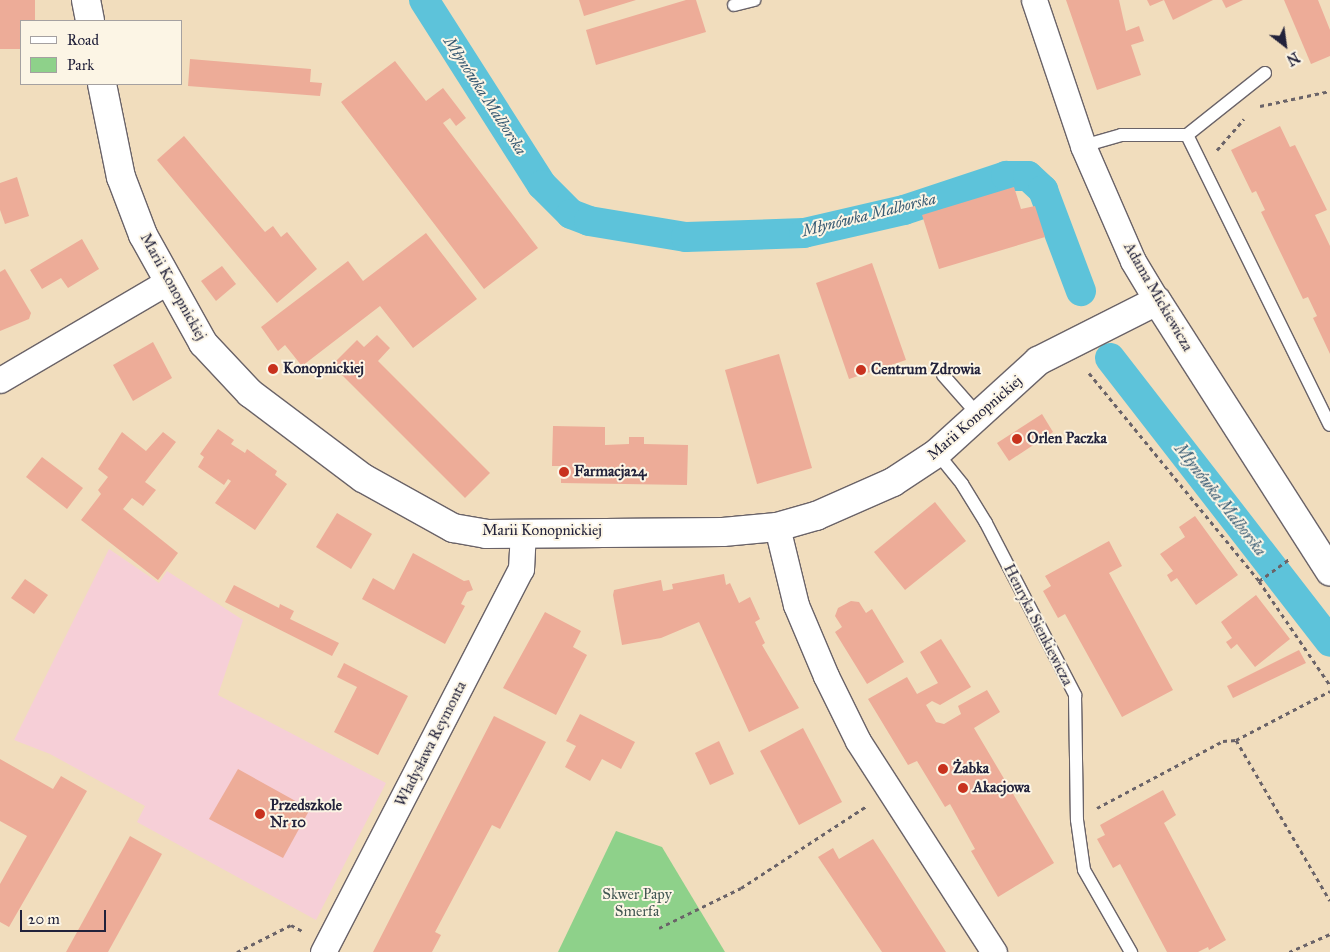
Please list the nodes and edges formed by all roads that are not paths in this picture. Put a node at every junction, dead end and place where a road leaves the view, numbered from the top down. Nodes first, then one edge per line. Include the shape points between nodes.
1 (86, 0) edge
2 (754, 0) edge
3 (1034, 0) edge
4 (734, 5) dead end
5 (90, 20) edge
6 (1265, 73) dead end
7 (102, 85) edge
8 (1188, 135) junction
9 (1083, 146) junction
10 (167, 282) junction
11 (1157, 301) junction
12 (942, 375) dead end
13 (0, 380) edge
14 (980, 417) junction
15 (1330, 425) edge
16 (937, 453) junction
17 (777, 527) junction
18 (523, 532) junction
19 (1330, 571) edge
20 (316, 943) edge
21 (994, 952) edge
22 (1131, 952) edge

1 - 5 street
2 - 4 lane
3 - 9 street, Adama Mickiewicza
6 - 8 lane
7 - 10 street, Marii Konopnickiej via 121,177 143,235
8 - 9 lane via 1121,135
8 - 15 lane
9 - 11 street, Adama Mickiewicza via 1133,261
10 - 13 street
10 - 18 street, Marii Konopnickiej via 203,343 250,393 363,478 454,528 486,534
11 - 14 street, Marii Konopnickiej via 1038,361
11 - 19 street, Adama Mickiewicza
12 - 14 lane
14 - 16 street, Marii Konopnickiej
16 - 17 street, Marii Konopnickiej via 893,482 816,516
16 - 22 lane, Henryka Sienkiewicza via 962,484 986,523 1075,696 1078,820 1084,870
17 - 18 street, Marii Konopnickiej via 723,532
17 - 21 street via 796,605 858,740
18 - 20 street, Władysława Reymonta via 521,569

